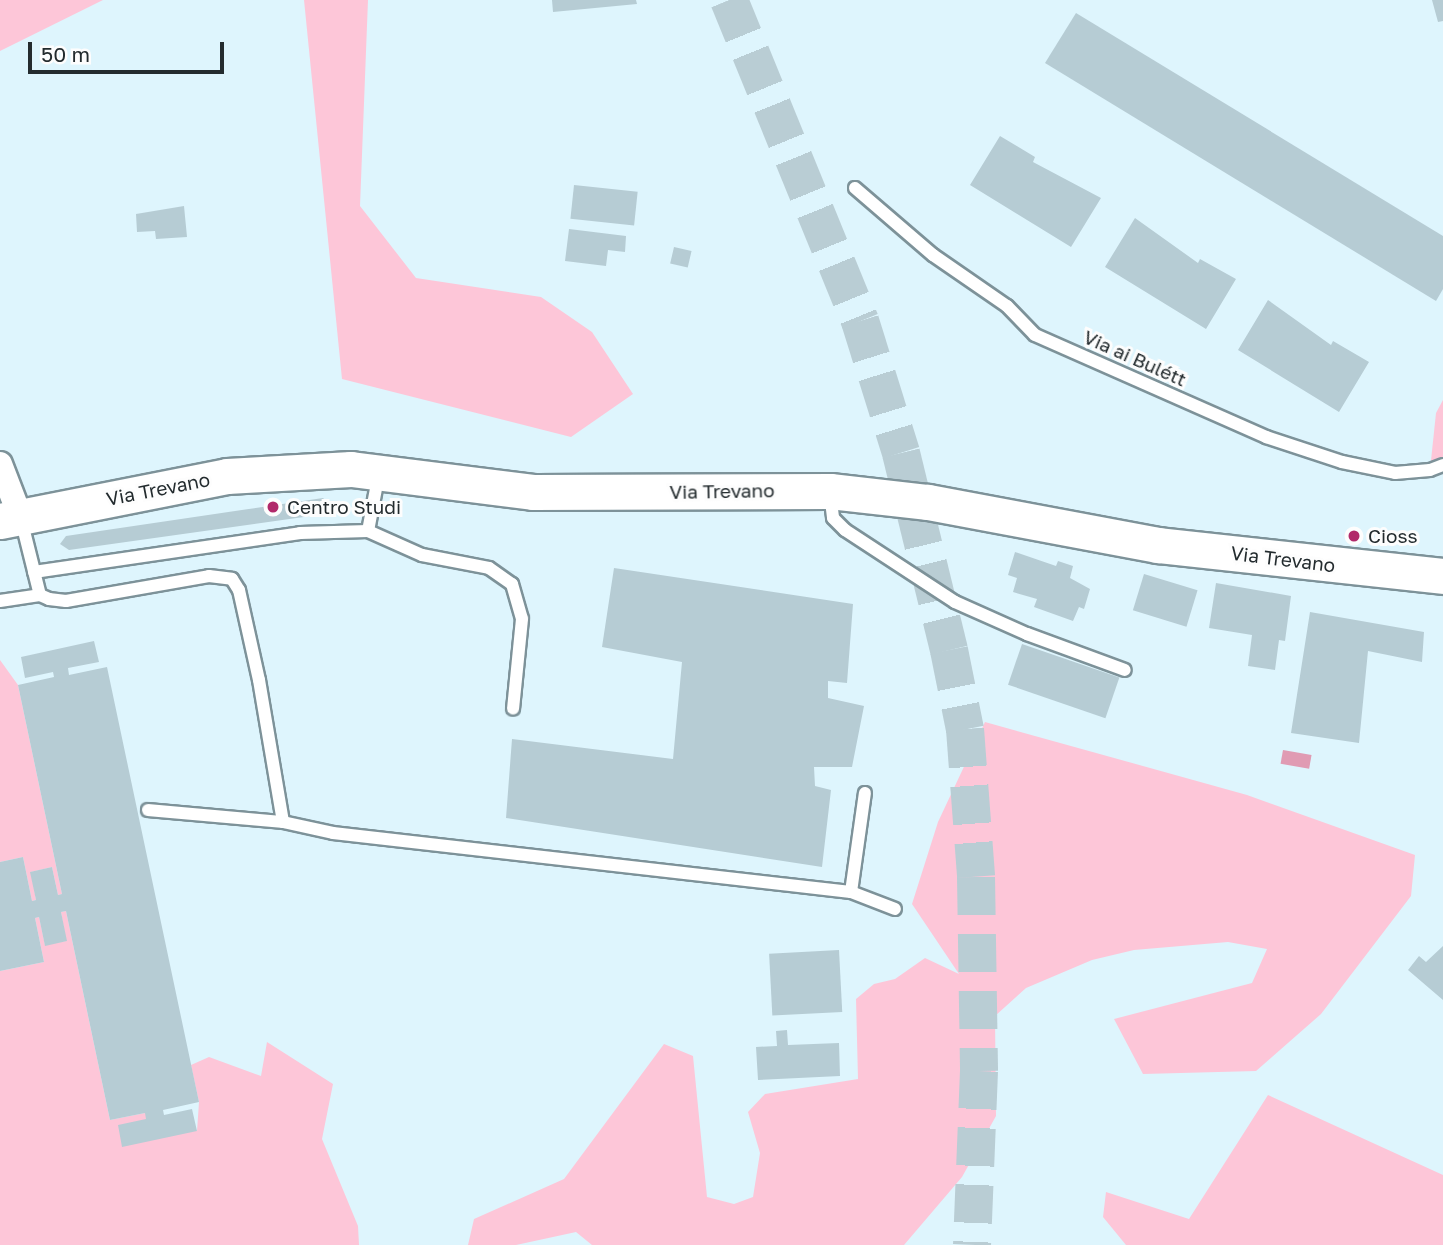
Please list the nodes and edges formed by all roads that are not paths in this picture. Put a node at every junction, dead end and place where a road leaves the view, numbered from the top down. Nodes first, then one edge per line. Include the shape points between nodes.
1 (855, 188) dead end
2 (0, 464) edge
3 (1443, 464) edge
4 (379, 472) junction
5 (830, 491) junction
6 (10, 518) edge
7 (368, 531) junction
8 (34, 572) junction
9 (1443, 576) edge
10 (40, 596) junction
11 (0, 601) edge
12 (1125, 670) dead end
13 (513, 709) dead end
14 (865, 793) dead end
15 (148, 810) dead end
16 (283, 822) junction
17 (851, 892) junction
18 (895, 909) dead end

1 - 3 lane, Via ai Bulétt via 933,255 1007,306 1035,335 1266,437 1342,463 1395,472 1430,470
2 - 6 street
4 - 5 main road, Via Trevano via 533,492
4 - 6 main road, Via Trevano via 319,468 227,476
4 - 7 lane
5 - 9 main road, Via Trevano via 928,502 1158,545
5 - 12 lane via 833,518 845,530 955,602
6 - 8 lane
7 - 8 lane via 300,533
7 - 13 lane via 422,555 489,568 512,584 522,619
8 - 10 lane
10 - 11 lane
10 - 16 lane via 66,601 209,576 232,579 239,590 259,680
14 - 17 lane
15 - 16 lane
16 - 17 lane via 333,832
17 - 18 lane

